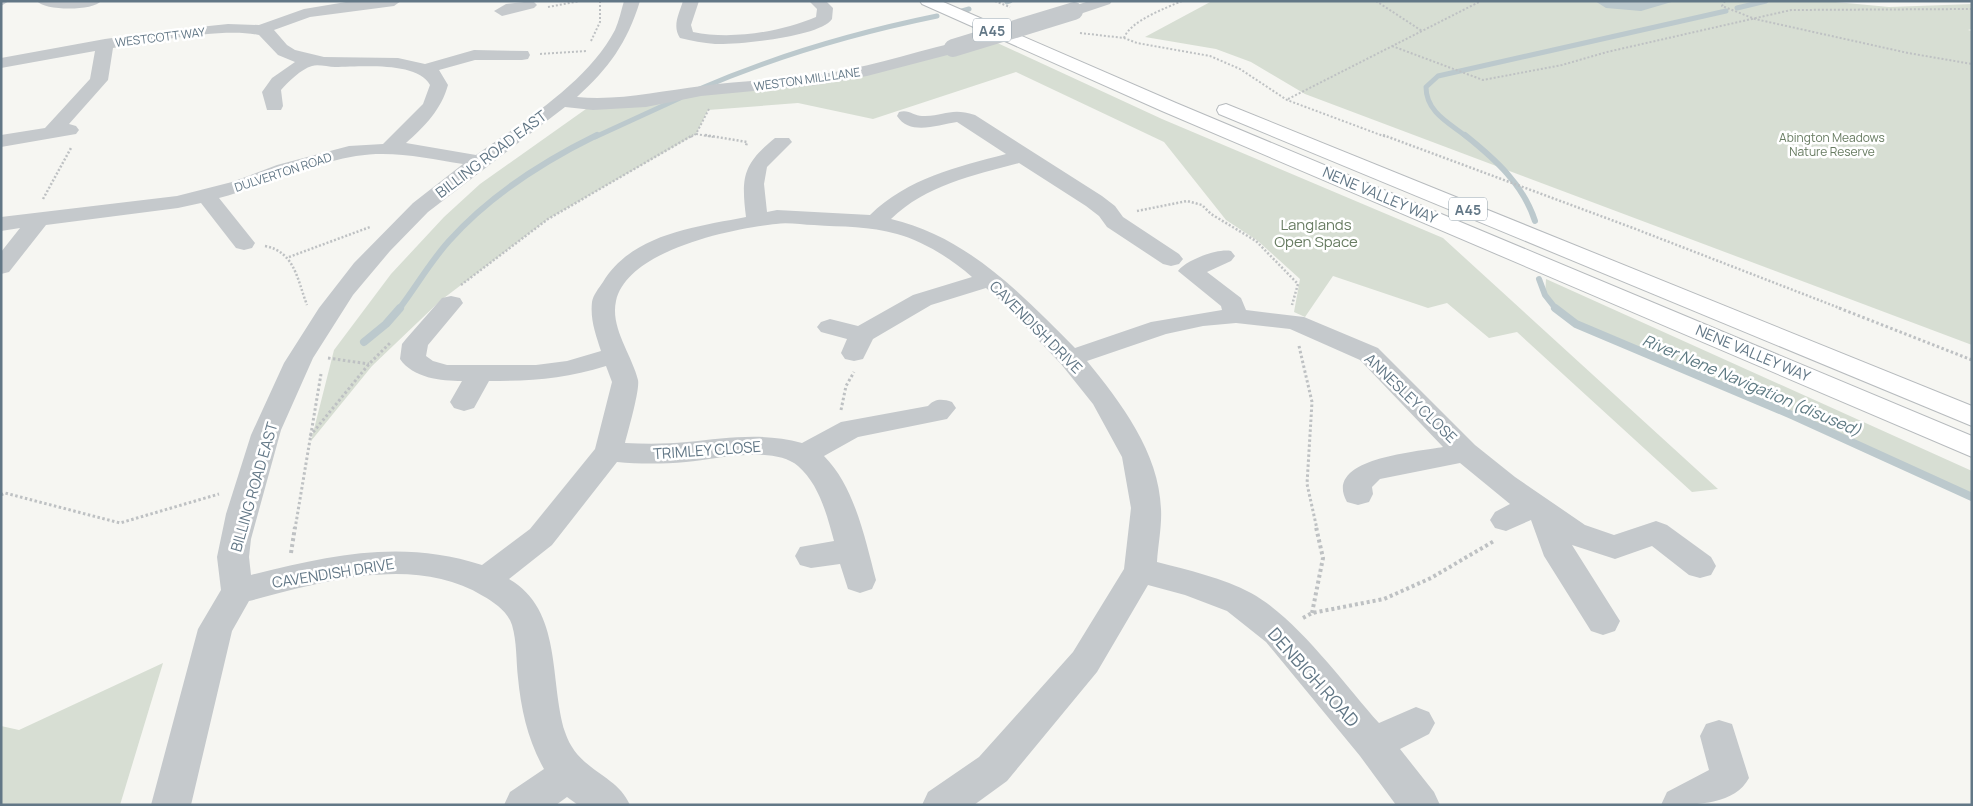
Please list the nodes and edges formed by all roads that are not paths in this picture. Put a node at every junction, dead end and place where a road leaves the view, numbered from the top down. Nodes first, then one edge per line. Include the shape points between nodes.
1 (44, 1) edge
2 (94, 1) edge
3 (394, 1) edge
4 (632, 1) edge
5 (691, 1) edge
6 (816, 1) edge
7 (927, 1) edge
8 (964, 1) edge
9 (1105, 1) edge
10 (528, 5) dead end
11 (506, 7) edge
12 (261, 30) junction
13 (105, 44) junction
14 (522, 55) road end
15 (309, 60) junction
16 (1, 64) edge
17 (425, 69) junction
18 (561, 101) junction
19 (274, 106) dead end
20 (906, 116) dead end
21 (82, 127) road end
22 (51, 133) junction
23 (1, 141) edge
24 (746, 146) road end
25 (390, 148) junction
26 (1022, 156) junction
27 (478, 161) junction
28 (206, 195) junction
29 (36, 218) junction
30 (757, 220) junction
31 (876, 222) junction
32 (1, 224) edge
33 (244, 243) road end
34 (1223, 256) dead end
35 (1171, 259) dead end
36 (1, 267) edge
37 (989, 279) junction
38 (453, 296) road end
39 (1236, 316) junction
40 (830, 328) dead end
41 (616, 355) junction
42 (1070, 358) junction
43 (480, 373) junction
44 (464, 402) dead end
45 (942, 408) dead end
46 (1972, 417) edge
47 (1972, 447) edge
48 (814, 448) junction
49 (609, 452) junction
50 (1465, 452) junction
51 (1358, 494) dead end
52 (1539, 509) junction
53 (1506, 520) road end
54 (811, 556) dead end
55 (1700, 566) dead end
56 (1140, 570) junction
57 (488, 579) junction
58 (238, 591) junction
59 (1603, 621) dead end
60 (1416, 723) dead end
61 (1719, 736) dead end
62 (1373, 744) junction
63 (568, 774) junction
64 (171, 805) edge
65 (524, 805) edge
66 (610, 805) edge
67 (942, 805) edge
68 (1420, 805) edge
69 (1681, 805) edge

1 - 2 street via 68,4
3 - 12 street via 310,13 281,20
4 - 18 street, BILLING ROAD EAST via 618,39 588,77
5 - 6 street via 683,25 686,35 708,38 765,36 810,27 824,19 825,8
7 - 47 highway, NENE VALLEY WAY / A45
8 - 46 highway, NENE VALLEY WAY / A45
9 - 18 street, WESTON MILL LANE, bridge via 866,71 816,80 701,91 672,98 593,104
10 - 11 street
12 - 13 street, WESTCOTT WAY via 214,31
12 - 15 street via 272,35 282,51
13 - 16 street, WESTCOTT WAY
13 - 22 street via 99,80
14 - 17 street via 498,60 474,55
15 - 17 street via 398,62
15 - 19 street via 275,85 271,92
17 - 25 street via 435,77 439,87 434,101
18 - 27 street, BILLING ROAD EAST
20 - 26 street via 917,123 958,116 968,119
21 - 22 street
22 - 23 street
24 - 30 street via 776,146 761,158 752,178
25 - 27 street, DULVERTON ROAD
25 - 28 street, DULVERTON ROAD via 336,154
26 - 31 street via 921,188 901,199
26 - 35 street
27 - 58 street, BILLING ROAD EAST via 399,228 360,271 316,330 312,358 267,430 232,555
28 - 29 street, DULVERTON ROAD via 178,202
28 - 33 street
29 - 32 street, DULVERTON ROAD
29 - 36 street
30 - 31 street, CAVENDISH DRIVE via 818,217
30 - 41 street, CAVENDISH DRIVE via 697,232 662,244 635,259 617,278 604,300 604,322
31 - 37 street, CAVENDISH DRIVE via 929,239 973,265
34 - 39 street via 1190,271 1232,303
37 - 40 street via 922,300 858,344
37 - 42 street, CAVENDISH DRIVE
38 - 43 street via 416,344 413,359 424,367 447,373
39 - 42 street, ANNESLEY CLOSE via 1160,328
39 - 50 street, ANNESLEY CLOSE via 1295,322 1369,354
41 - 43 street via 569,369 536,373
41 - 49 street, CAVENDISH DRIVE via 625,382
42 - 56 street, CAVENDISH DRIVE via 1104,400 1137,457 1146,508
43 - 44 street
45 - 48 street via 937,413 852,429
48 - 49 street, TRIMLEY CLOSE via 793,450 760,445 642,454
48 - 54 street via 818,468 835,497 856,566
49 - 57 street, CAVENDISH DRIVE via 541,537
50 - 51 street via 1371,471 1357,484
50 - 52 street, ANNESLEY CLOSE
52 - 53 street
52 - 55 street, ANNESLEY CLOSE via 1574,533 1615,547 1656,533
52 - 59 street via 1560,556
56 - 62 street, DENBIGH ROAD via 1192,584 1239,602 1278,632
56 - 67 street, CAVENDISH DRIVE via 1085,662 1037,720 993,769
57 - 58 street, CAVENDISH DRIVE via 446,566 395,563 286,578
57 - 63 street, CAVENDISH DRIVE via 520,605 528,623 549,742
58 - 64 street via 215,629
60 - 62 street
61 - 69 street via 1730,778
62 - 68 street, DENBIGH ROAD
63 - 65 street
63 - 66 street, CAVENDISH DRIVE

